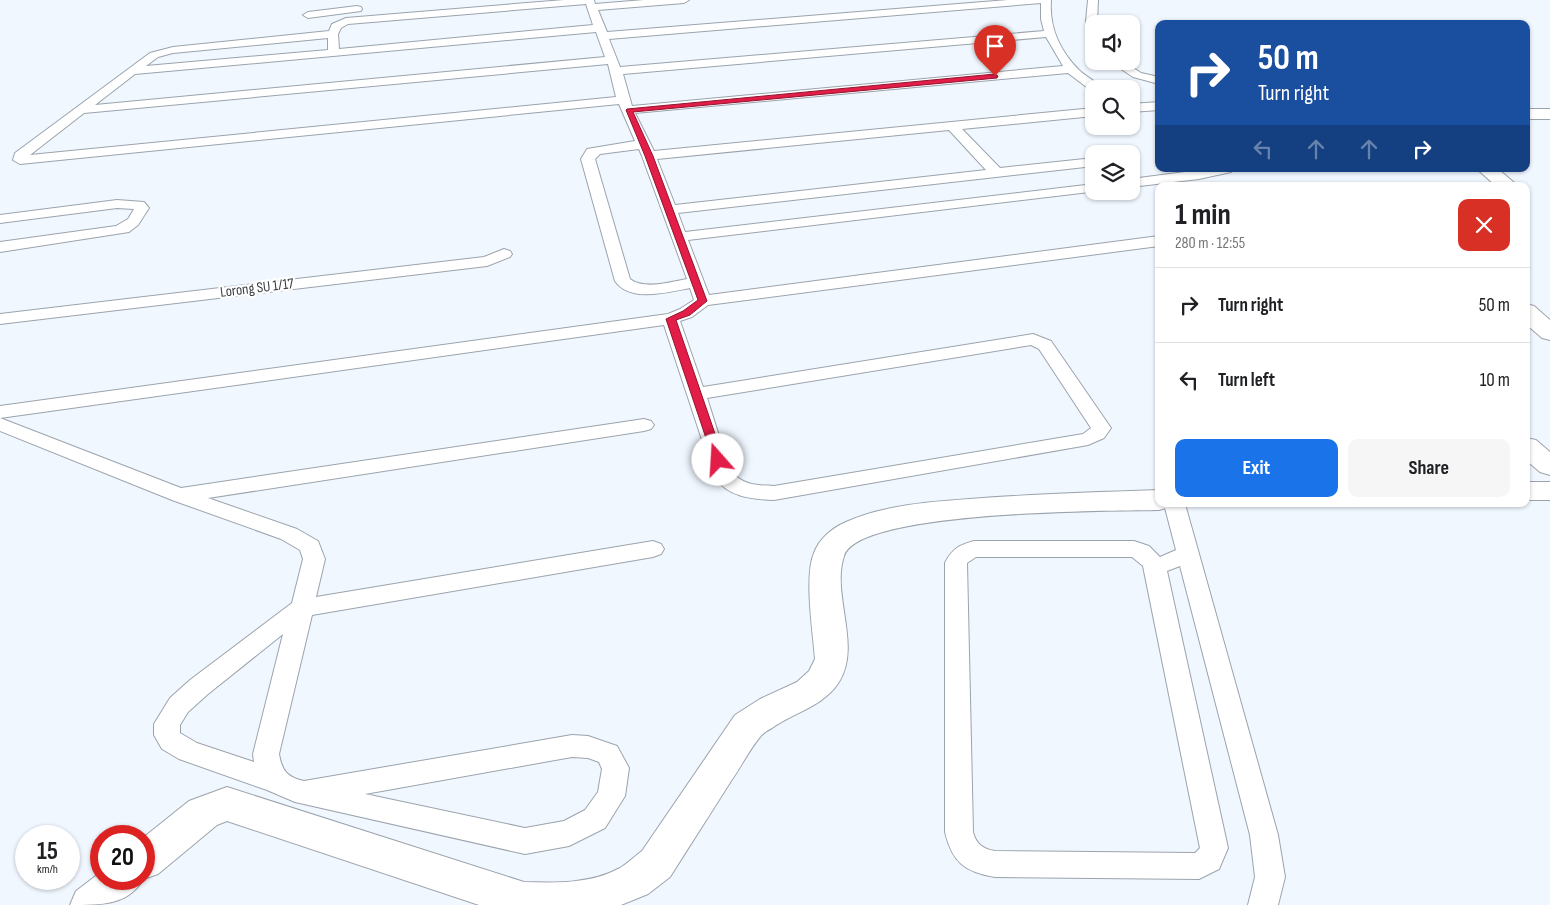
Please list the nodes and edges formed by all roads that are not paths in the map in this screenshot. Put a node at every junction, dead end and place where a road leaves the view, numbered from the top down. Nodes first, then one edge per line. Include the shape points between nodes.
1 (684, 0) edge
2 (1045, 0) edge
3 (1093, 0) edge
4 (590, 3) edge
5 (367, 7) dead end
6 (308, 15) dead end
7 (1091, 15) edge
8 (601, 32) junction
9 (333, 34) junction
10 (1048, 34) junction
11 (334, 52) junction
12 (614, 65) junction
13 (1072, 69) junction
14 (1128, 70) edge
15 (132, 71) junction
16 (1085, 80) edge
17 (1155, 80) edge
18 (626, 105) junction
19 (1155, 106) edge
20 (1140, 107) edge
21 (80, 110) junction
22 (1085, 113) edge
23 (1530, 114) edge
24 (1550, 114) edge
25 (952, 126) junction
26 (646, 150) junction
27 (1085, 163) edge
28 (1212, 172) edge
29 (1490, 172) edge
30 (997, 173) junction
31 (1140, 182) edge
32 (1503, 182) edge
33 (1085, 189) edge
34 (668, 210) junction
35 (0, 219) edge
36 (679, 237) junction
37 (1155, 242) edge
38 (0, 247) edge
39 (504, 254) dead end
40 (696, 282) junction
41 (703, 301) junction
42 (1530, 314) edge
43 (671, 319) junction
44 (3, 322) edge
45 (1550, 334) edge
46 (696, 394) junction
47 (0, 412) edge
48 (0, 424) edge
49 (644, 425) dead end
50 (1530, 449) edge
51 (1550, 466) edge
52 (1550, 490) edge
53 (1530, 491) edge
54 (179, 495) junction
55 (1155, 500) edge
56 (1176, 507) edge
57 (654, 550) dead end
58 (1189, 554) junction
59 (1155, 567) junction
60 (301, 608) junction
61 (274, 780) junction
62 (304, 792) junction
63 (155, 852) edge
64 (109, 890) edge
65 (91, 905) edge
66 (1263, 905) edge

1 - 4 lane
2 - 8 lane
2 - 10 lane
3 - 7 lane
4 - 8 lane
4 - 9 lane via 353,20 338,24
5 - 6 lane
8 - 11 lane
8 - 12 lane
9 - 11 lane
9 - 15 lane via 173,50 154,56
10 - 12 lane
10 - 13 lane
11 - 15 lane
12 - 18 lane
12 - 21 lane
13 - 16 lane
13 - 18 lane
14 - 17 lane
15 - 21 lane
18 - 21 lane via 20,160 20,156
18 - 26 lane
19 - 20 lane
22 - 25 lane
23 - 24 street
25 - 26 lane
25 - 30 lane
26 - 34 lane
26 - 40 lane via 598,150 592,152 588,159 623,281 627,286 645,290
27 - 30 lane
28 - 31 lane
29 - 32 street
30 - 34 lane
33 - 36 lane
34 - 36 lane
35 - 38 lane via 117,204 133,204 142,208 135,222 119,230
36 - 40 lane
37 - 41 lane
39 - 44 lane, Lorong SU 1/17 via 487,261
40 - 41 lane
41 - 43 lane
42 - 45 street
43 - 46 lane
43 - 47 lane
46 - 46 lane via 1033,339 1045,345 1101,428 1088,439 774,493 750,492 730,485 724,476
48 - 54 lane
49 - 54 lane
50 - 51 street
52 - 53 street
54 - 60 lane via 289,534 310,546 314,559
55 - 63 street via 1004,505 927,512 858,528 838,541 829,554 827,575 832,659 821,682 809,692 772,709 748,725 656,864 634,881 598,895 564,902 524,901 227,804 203,813
56 - 58 lane
57 - 60 lane
58 - 59 lane
58 - 66 lane via 1264,835 1270,877
59 - 59 lane via 1214,848 1209,860 1199,866 982,863 962,845 959,832 956,563 959,557 974,549 1134,549 1148,556
60 - 61 lane via 266,754 267,770
60 - 61 lane via 199,687 179,705 168,724 167,735 171,741 188,751
61 - 62 lane via 285,788
62 - 62 lane via 572,746 608,754 616,768 611,796 595,819 569,833 525,841
64 - 65 street

